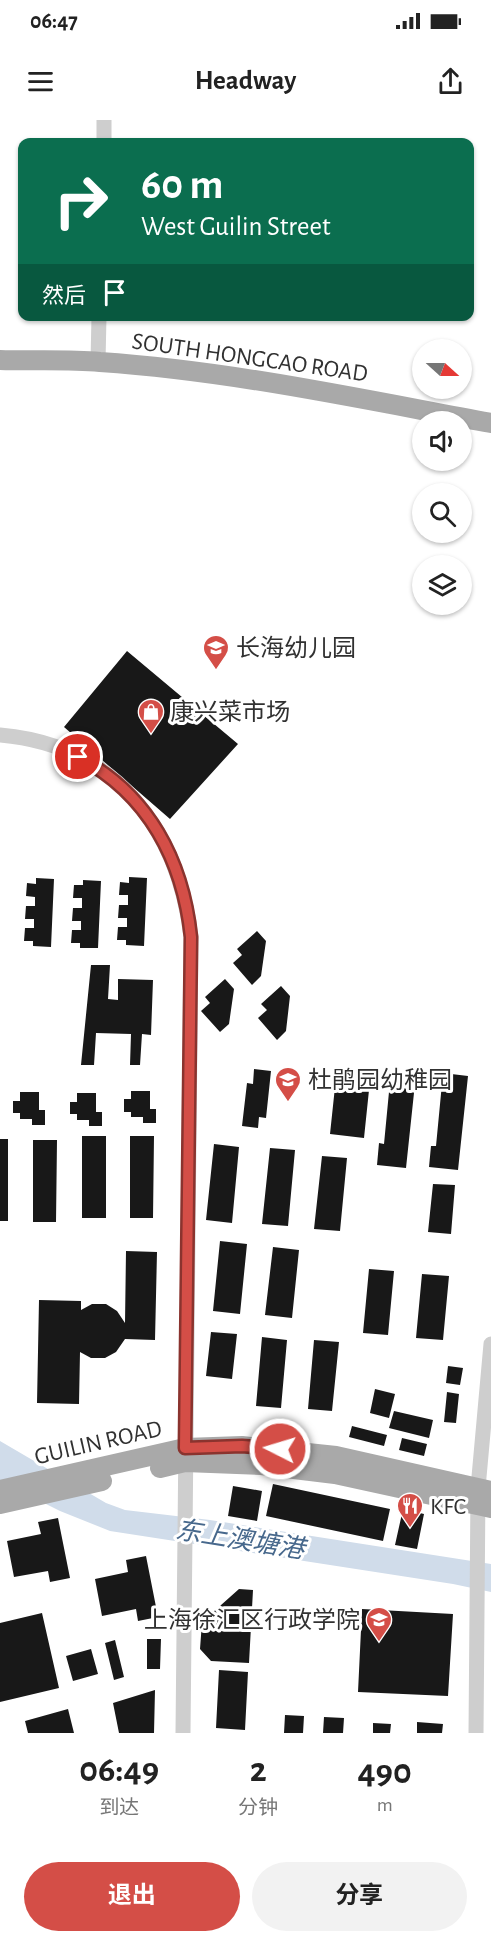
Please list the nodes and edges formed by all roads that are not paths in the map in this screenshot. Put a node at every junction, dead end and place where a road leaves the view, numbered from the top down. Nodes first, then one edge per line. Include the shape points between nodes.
1 (104, 120) edge
2 (104, 138) edge
3 (99, 321) edge
4 (0, 360) edge
5 (98, 362) junction
6 (491, 423) edge
7 (0, 735) edge
8 (491, 1344) edge
9 (185, 1455) junction
10 (484, 1498) edge
11 (3, 1499) edge
12 (183, 1733) edge
13 (476, 1733) edge

1 - 2 street
3 - 5 street
4 - 5 main road, SOUTH HONGCAO ROAD
5 - 6 main road, SOUTH HONGCAO ROAD via 245,378
7 - 9 street via 64,750 92,764 140,804 157,827 180,878 187,905 191,949
8 - 10 street
9 - 10 main road, GUILIN ROAD via 335,1473
9 - 11 main road, GUILIN ROAD
9 - 12 street
10 - 13 street via 477,1558

